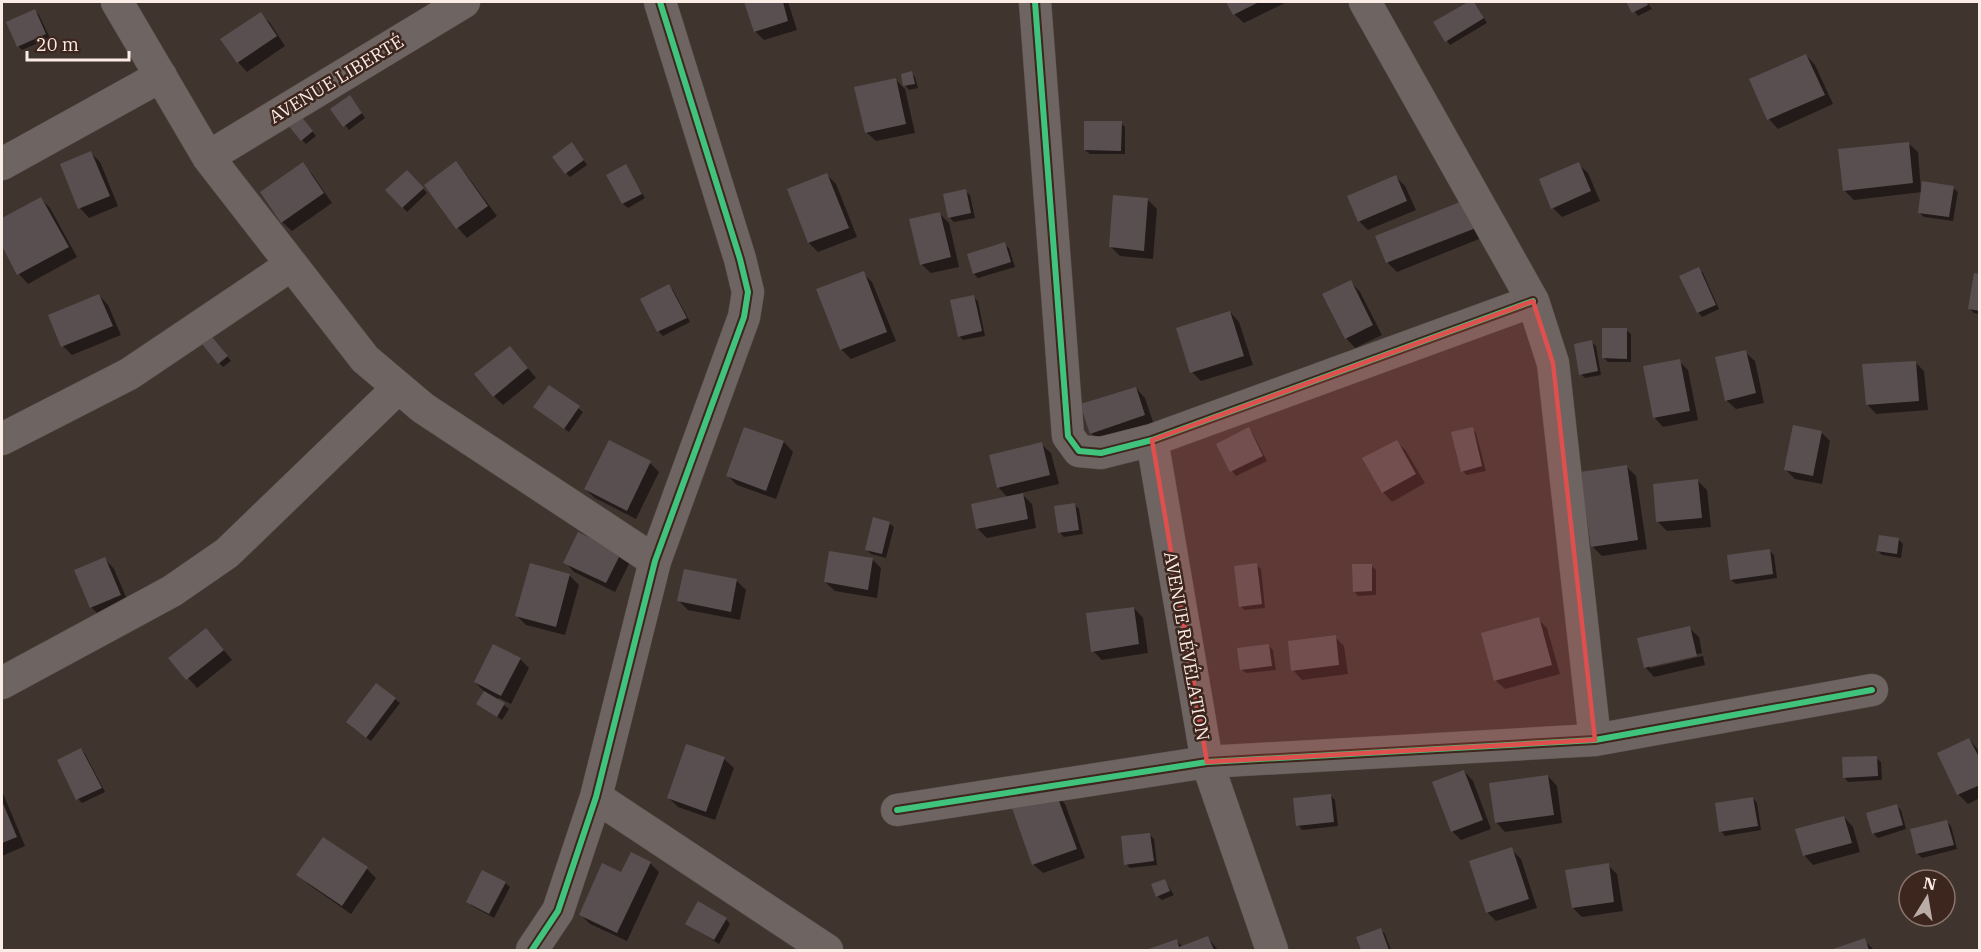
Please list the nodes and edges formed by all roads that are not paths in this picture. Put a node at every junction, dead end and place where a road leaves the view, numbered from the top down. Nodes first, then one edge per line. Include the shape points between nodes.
1 (117, 2) edge
2 (464, 2) edge
3 (660, 2) edge
4 (1035, 2) edge
5 (1365, 2) edge
6 (161, 76) junction
7 (208, 157) junction
8 (2, 164) edge
9 (291, 265) junction
10 (1533, 302) junction
11 (398, 388) junction
12 (2, 439) edge
13 (1152, 440) junction
14 (655, 561) junction
15 (2, 683) edge
16 (1872, 690) dead end
17 (1595, 740) junction
18 (1207, 762) junction
19 (596, 797) junction
20 (897, 810) dead end
21 (532, 951) edge
22 (827, 951) edge
23 (1272, 951) edge

1 - 6 street
2 - 7 street, AVENUE LIBERTÉ
3 - 14 street via 748,292 744,317
4 - 13 street via 1068,436 1079,451 1101,453
5 - 10 street
6 - 7 street
6 - 8 street
7 - 9 street
9 - 11 street via 364,359
9 - 12 street via 129,374
10 - 13 street
10 - 17 street via 1553,363
11 - 14 street
11 - 15 street via 227,553 172,591
13 - 18 street, AVENUE RÉVÉLATION
14 - 19 street
16 - 17 street
17 - 18 street
18 - 20 street
18 - 23 street, AVENUE RÉVÉLATION
19 - 21 street via 558,911
19 - 22 street

